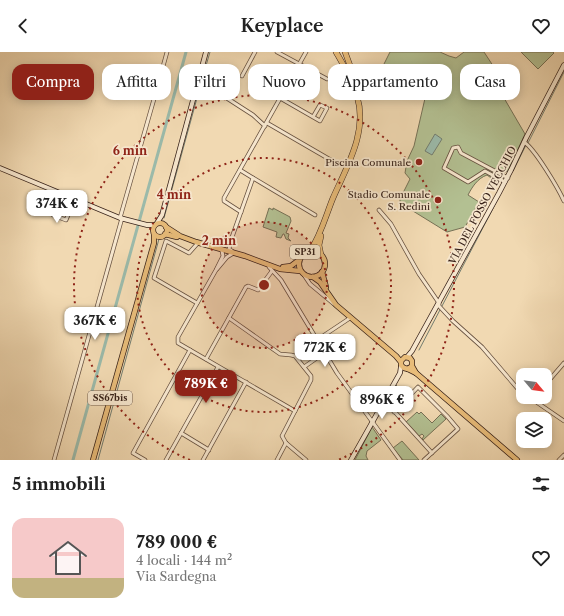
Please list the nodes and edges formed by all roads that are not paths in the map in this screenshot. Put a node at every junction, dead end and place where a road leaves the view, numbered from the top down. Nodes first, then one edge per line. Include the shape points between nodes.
1 (167, 52) edge
2 (206, 52) edge
3 (255, 52) edge
4 (277, 52) edge
5 (306, 52) edge
6 (336, 52) edge
7 (345, 52) edge
8 (204, 64) edge
9 (299, 64) joint
10 (343, 64) edge
11 (349, 64) edge
12 (564, 65) edge
13 (320, 75) edge
14 (242, 76) dead end
15 (327, 79) dead end
16 (195, 100) edge
17 (230, 100) edge
18 (279, 100) edge
19 (283, 100) edge
20 (360, 100) edge
21 (313, 117) junction
22 (266, 125) junction
23 (526, 143) junction
24 (336, 163) dead end
25 (486, 166) junction
26 (0, 168) edge
27 (240, 170) junction
28 (485, 171) junction
29 (253, 178) junction
30 (506, 180) junction
31 (50, 197) dead end
32 (71, 198) junction
33 (59, 200) junction
34 (564, 201) edge
35 (70, 205) junction
36 (81, 209) dead end
37 (380, 210) dead end
38 (241, 212) junction
39 (315, 215) dead end
40 (121, 218) junction
41 (146, 225) junction
42 (160, 225) junction
43 (155, 233) junction
44 (165, 234) junction
45 (231, 240) junction
46 (196, 244) junction
47 (222, 250) junction
48 (310, 251) junction
49 (232, 254) junction
50 (240, 255) junction
51 (321, 255) junction
52 (255, 260) junction
53 (299, 260) junction
54 (274, 269) junction
55 (216, 270) junction
56 (322, 272) junction
57 (302, 273) junction
58 (313, 277) junction
59 (329, 295) junction
60 (197, 303) junction
61 (439, 304) junction
62 (336, 305) junction
63 (229, 318) junction
64 (350, 318) junction
65 (317, 340) junction
66 (190, 350) junction
67 (324, 353) junction
68 (206, 359) junction
69 (406, 363) junction
70 (564, 363) edge
71 (218, 367) junction
72 (304, 367) junction
73 (552, 377) edge
74 (246, 382) junction
75 (516, 387) edge
76 (384, 400) junction
77 (540, 404) edge
78 (295, 411) junction
79 (394, 412) junction
80 (564, 421) edge
81 (372, 422) junction
82 (181, 434) junction
83 (286, 443) junction
84 (209, 450) junction
85 (432, 453) junction
86 (564, 455) edge
87 (54, 460) edge
88 (93, 460) edge
89 (145, 460) edge
90 (166, 460) edge
91 (203, 460) edge
92 (277, 460) edge
93 (306, 460) edge
94 (351, 460) edge
95 (400, 460) edge
96 (424, 460) edge
97 (517, 460) edge
98 (560, 460) edge

1 - 40 street
2 - 8 street, SS67bis
3 - 14 street
4 - 9 street
5 - 9 street
6 - 10 highway
6 - 48 highway via 356,92 360,119 358,138
7 - 11 highway
12 - 23 street, VIA DEL FOSSO VECCHIO
13 - 15 street
16 - 42 street, SS67bis
17 - 22 street
18 - 22 street
19 - 21 street
20 - 51 highway via 362,117 359,140 322,230 319,245
21 - 21 street via 320,105 326,108 320,121
22 - 24 street
22 - 27 street
23 - 30 street, VIA DEL FOSSO VECCHIO
23 - 34 street via 552,178
25 - 28 street
25 - 28 street via 455,147 444,168 468,182
25 - 30 street
26 - 32 street, SP31
27 - 29 street
27 - 38 street via 224,201
28 - 30 street
29 - 38 street
29 - 39 street
30 - 61 street, VIA DEL FOSSO VECCHIO
31 - 33 street
32 - 35 street
32 - 40 street, SP31
33 - 35 street
33 - 35 street via 53,215 66,220
35 - 36 street
37 - 61 street
38 - 45 street
40 - 41 street, SP31
40 - 87 street
41 - 42 street, SP31
41 - 43 street, SP31
42 - 43 main road, SS67bis
42 - 44 main road, SS67bis
42 - 47 main road, SP31 via 190,240
43 - 44 main road
43 - 88 main road, SS67bis
44 - 46 main road, SP31
45 - 47 street
45 - 50 street via 229,249
46 - 47 main road, SP31
46 - 60 street via 189,253 165,242 154,278
47 - 49 main road, SP31
47 - 50 main road, SP31
47 - 55 street via 223,256
48 - 51 main road, SP31 via 316,251
48 - 53 main road, SP31 via 303,254
49 - 52 main road, SP31
49 - 55 street
50 - 52 main road, SP31
51 - 56 main road, SP31 via 324,262
52 - 54 main road, SP31
53 - 54 main road via 289,266
53 - 57 main road, SP31 via 298,265
54 - 57 main road, SP31
54 - 63 street via 258,290 247,286
54 - 65 street
55 - 60 street
56 - 58 main road, SP31
56 - 59 main road, SP31
57 - 58 main road, SP31
57 - 62 street via 309,284
58 - 59 main road
59 - 62 main road, SP31
60 - 66 street via 177,339 179,344
61 - 69 street, VIA DEL FOSSO VECCHIO
61 - 75 street via 482,347
62 - 64 main road, SP31
63 - 68 street
63 - 72 street via 280,354 295,356
64 - 65 street
64 - 69 main road, SP31
65 - 67 street
66 - 68 street
66 - 89 street via 133,453
67 - 72 street
67 - 81 street
68 - 71 street
69 - 76 street, VIA DEL FOSSO VECCHIO
69 - 97 main road, SP31
70 - 73 street
71 - 74 street
71 - 82 street
72 - 78 street via 312,379
74 - 78 street
74 - 84 street
76 - 79 street
76 - 81 street, VIA DEL FOSSO VECCHIO
77 - 80 street
78 - 83 street via 281,435
79 - 85 street
79 - 85 street via 418,388 447,416 458,429
81 - 94 street, VIA DEL FOSSO VECCHIO
81 - 95 street
82 - 84 street
82 - 90 street
83 - 92 street
83 - 93 street
84 - 91 street
85 - 96 street
86 - 98 street

